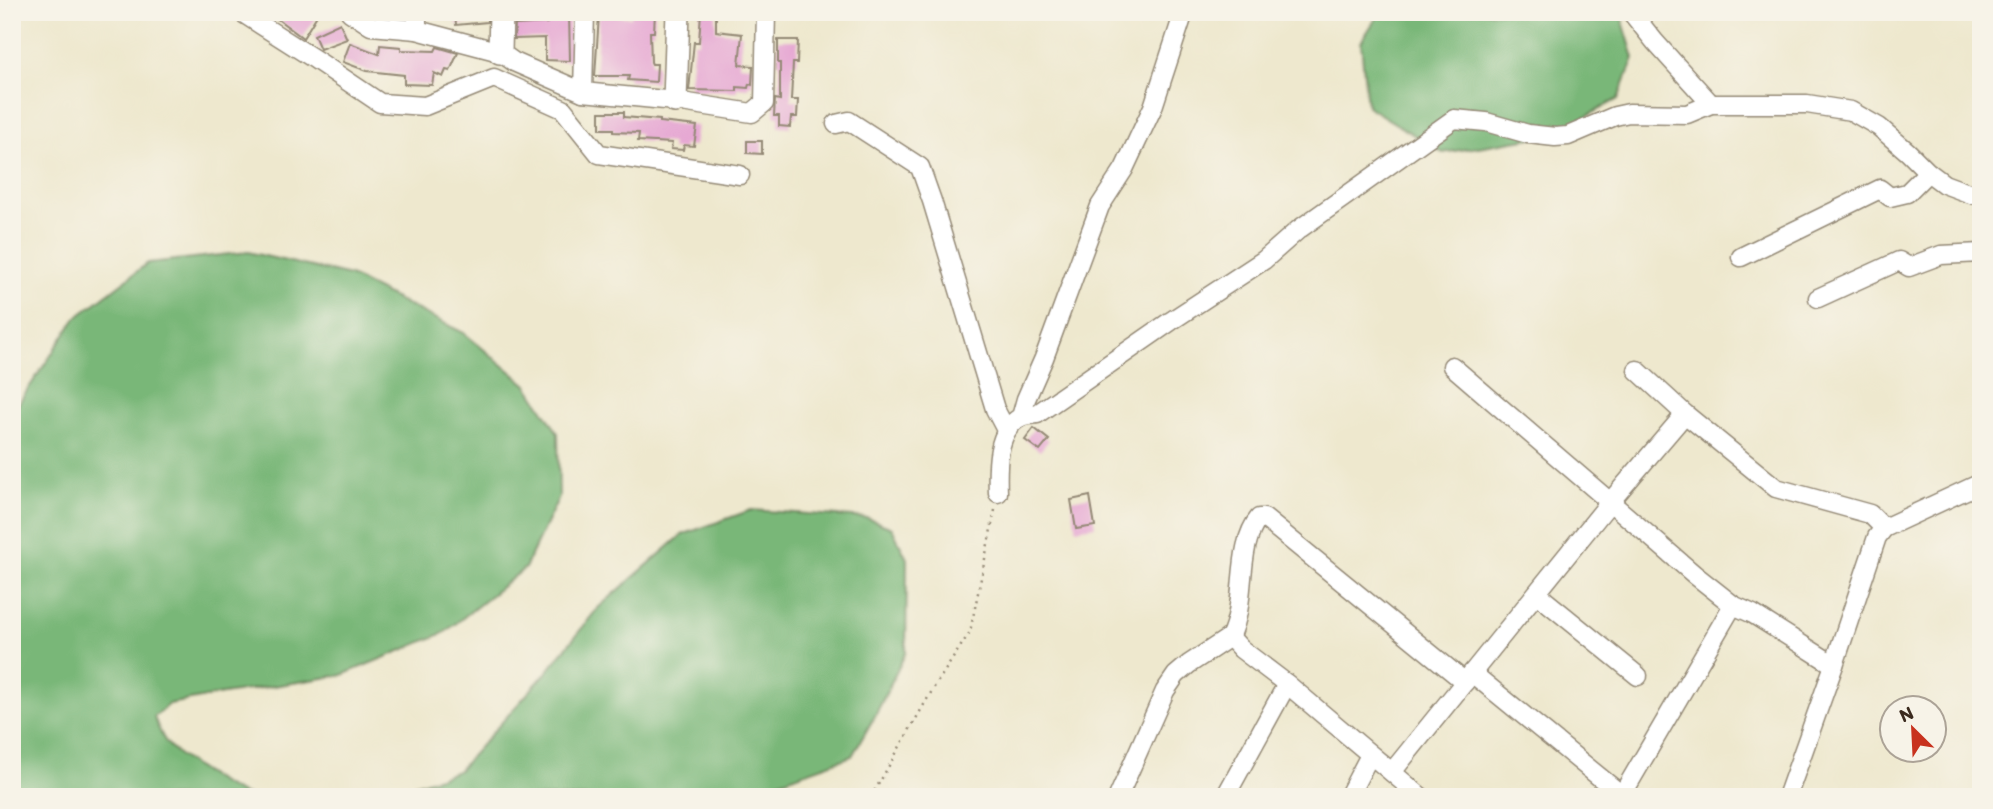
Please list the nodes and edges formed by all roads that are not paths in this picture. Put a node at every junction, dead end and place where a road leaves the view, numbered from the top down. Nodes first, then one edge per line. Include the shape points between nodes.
1 (241, 12) edge
2 (350, 12) edge
3 (500, 12) edge
4 (586, 12) edge
5 (678, 12) edge
6 (766, 12) edge
7 (1184, 12) edge
8 (1631, 12) edge
9 (417, 21) edge
10 (500, 52) junction
11 (583, 92) junction
12 (676, 101) junction
13 (1711, 104) junction
14 (836, 124) dead end
15 (1928, 172) junction
16 (740, 175) dead end
17 (1981, 194) edge
18 (1981, 253) edge
19 (1741, 257) dead end
20 (1818, 298) dead end
21 (1451, 366) dead end
22 (1637, 370) dead end
23 (1685, 414) junction
24 (1021, 417) junction
25 (1006, 430) junction
26 (1981, 483) edge
27 (998, 493) road end
28 (1611, 502) junction
29 (1884, 528) junction
30 (1537, 594) junction
31 (1733, 606) junction
32 (1230, 637) junction
33 (1834, 665) junction
34 (1638, 676) dead end
35 (1469, 677) junction
36 (1287, 684) junction
37 (1370, 755) junction
38 (1392, 772) junction
39 (1623, 796) edge
40 (1118, 797) edge
41 (1225, 797) edge
42 (1348, 797) edge
43 (1421, 797) edge
44 (1787, 797) edge

1 - 16 street via 380,103 425,106 494,78 563,109 599,154
2 - 9 street via 371,26
3 - 10 street
4 - 11 street
5 - 12 street
6 - 12 street via 764,103 752,113
7 - 24 street via 1153,107 1125,169 1100,206
8 - 13 street
9 - 10 street
10 - 11 street
11 - 12 street
13 - 15 street via 1807,104 1851,111 1879,127
13 - 24 street via 1687,114 1629,113 1555,137 1454,118 1298,230 1264,260 1037,414
14 - 25 street via 849,121 920,167 995,409
15 - 17 street via 1944,184
15 - 19 street via 1907,194 1890,198 1880,189
18 - 20 street via 1941,255 1909,267 1899,261
21 - 28 street
22 - 23 street
23 - 28 street
23 - 29 street via 1776,488 1870,514
24 - 25 street
25 - 27 street via 997,465
26 - 29 street
28 - 30 street
28 - 31 street
29 - 33 street
30 - 34 street
30 - 35 street
31 - 33 street
31 - 39 street
32 - 35 street via 1241,604 1247,541 1253,526 1264,518
32 - 36 street
32 - 40 street via 1176,675
33 - 44 street
35 - 38 street
35 - 39 street
36 - 37 street
36 - 41 street
37 - 38 street
37 - 42 street
38 - 43 street

